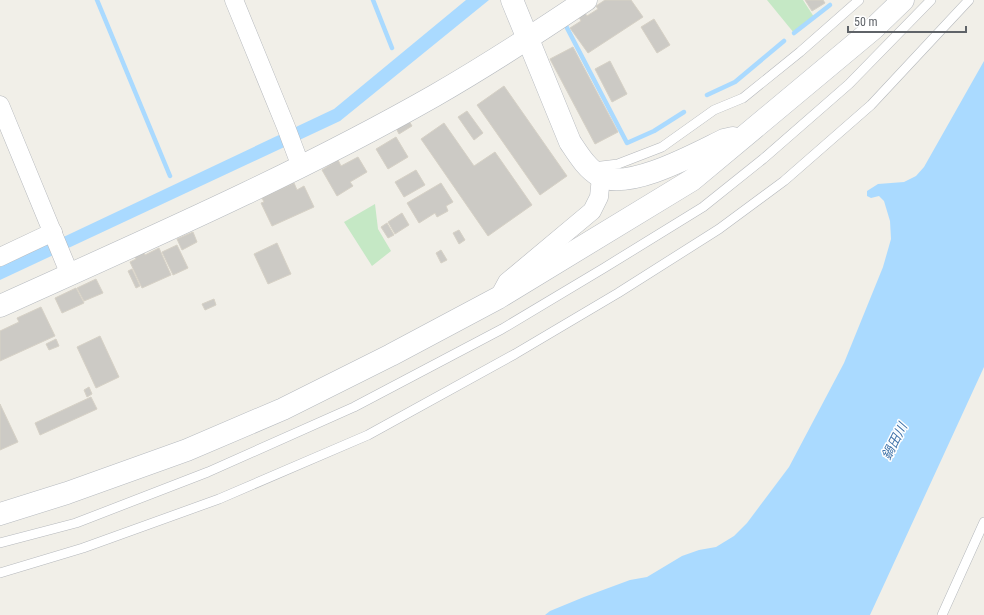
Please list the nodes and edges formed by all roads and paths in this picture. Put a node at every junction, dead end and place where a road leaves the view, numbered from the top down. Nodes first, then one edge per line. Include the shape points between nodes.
1 (234, 0) edge
2 (512, 0) edge
3 (586, 0) edge
4 (859, 0) edge
5 (903, 0) edge
6 (931, 0) edge
7 (969, 0) edge
8 (528, 39) junction
9 (0, 105) edge
10 (746, 136) junction
11 (298, 158) junction
12 (595, 172) junction
13 (53, 234) junction
14 (0, 257) edge
15 (67, 268) junction
16 (498, 298) junction
17 (0, 306) edge
18 (0, 514) edge
19 (984, 522) edge
20 (0, 544) edge
21 (0, 573) edge
22 (942, 615) edge

1 - 11 street
2 - 8 street
3 - 8 street
4 - 12 lane via 743,98 714,110 662,147
5 - 10 street via 873,29
6 - 20 lane via 849,84 703,207 502,329 354,407 208,472 76,523
7 - 21 lane via 871,105 784,181 719,229 515,354 368,435 226,496 83,548
8 - 11 street via 434,96
8 - 12 street via 570,142 579,156
9 - 13 street
10 - 12 street via 724,140 662,169 626,180 612,179
10 - 16 street via 692,180
11 - 15 street
12 - 16 street via 599,197 592,211 507,282
13 - 14 street
13 - 15 street
15 - 17 street
16 - 18 street via 283,409 187,450
19 - 22 lane

